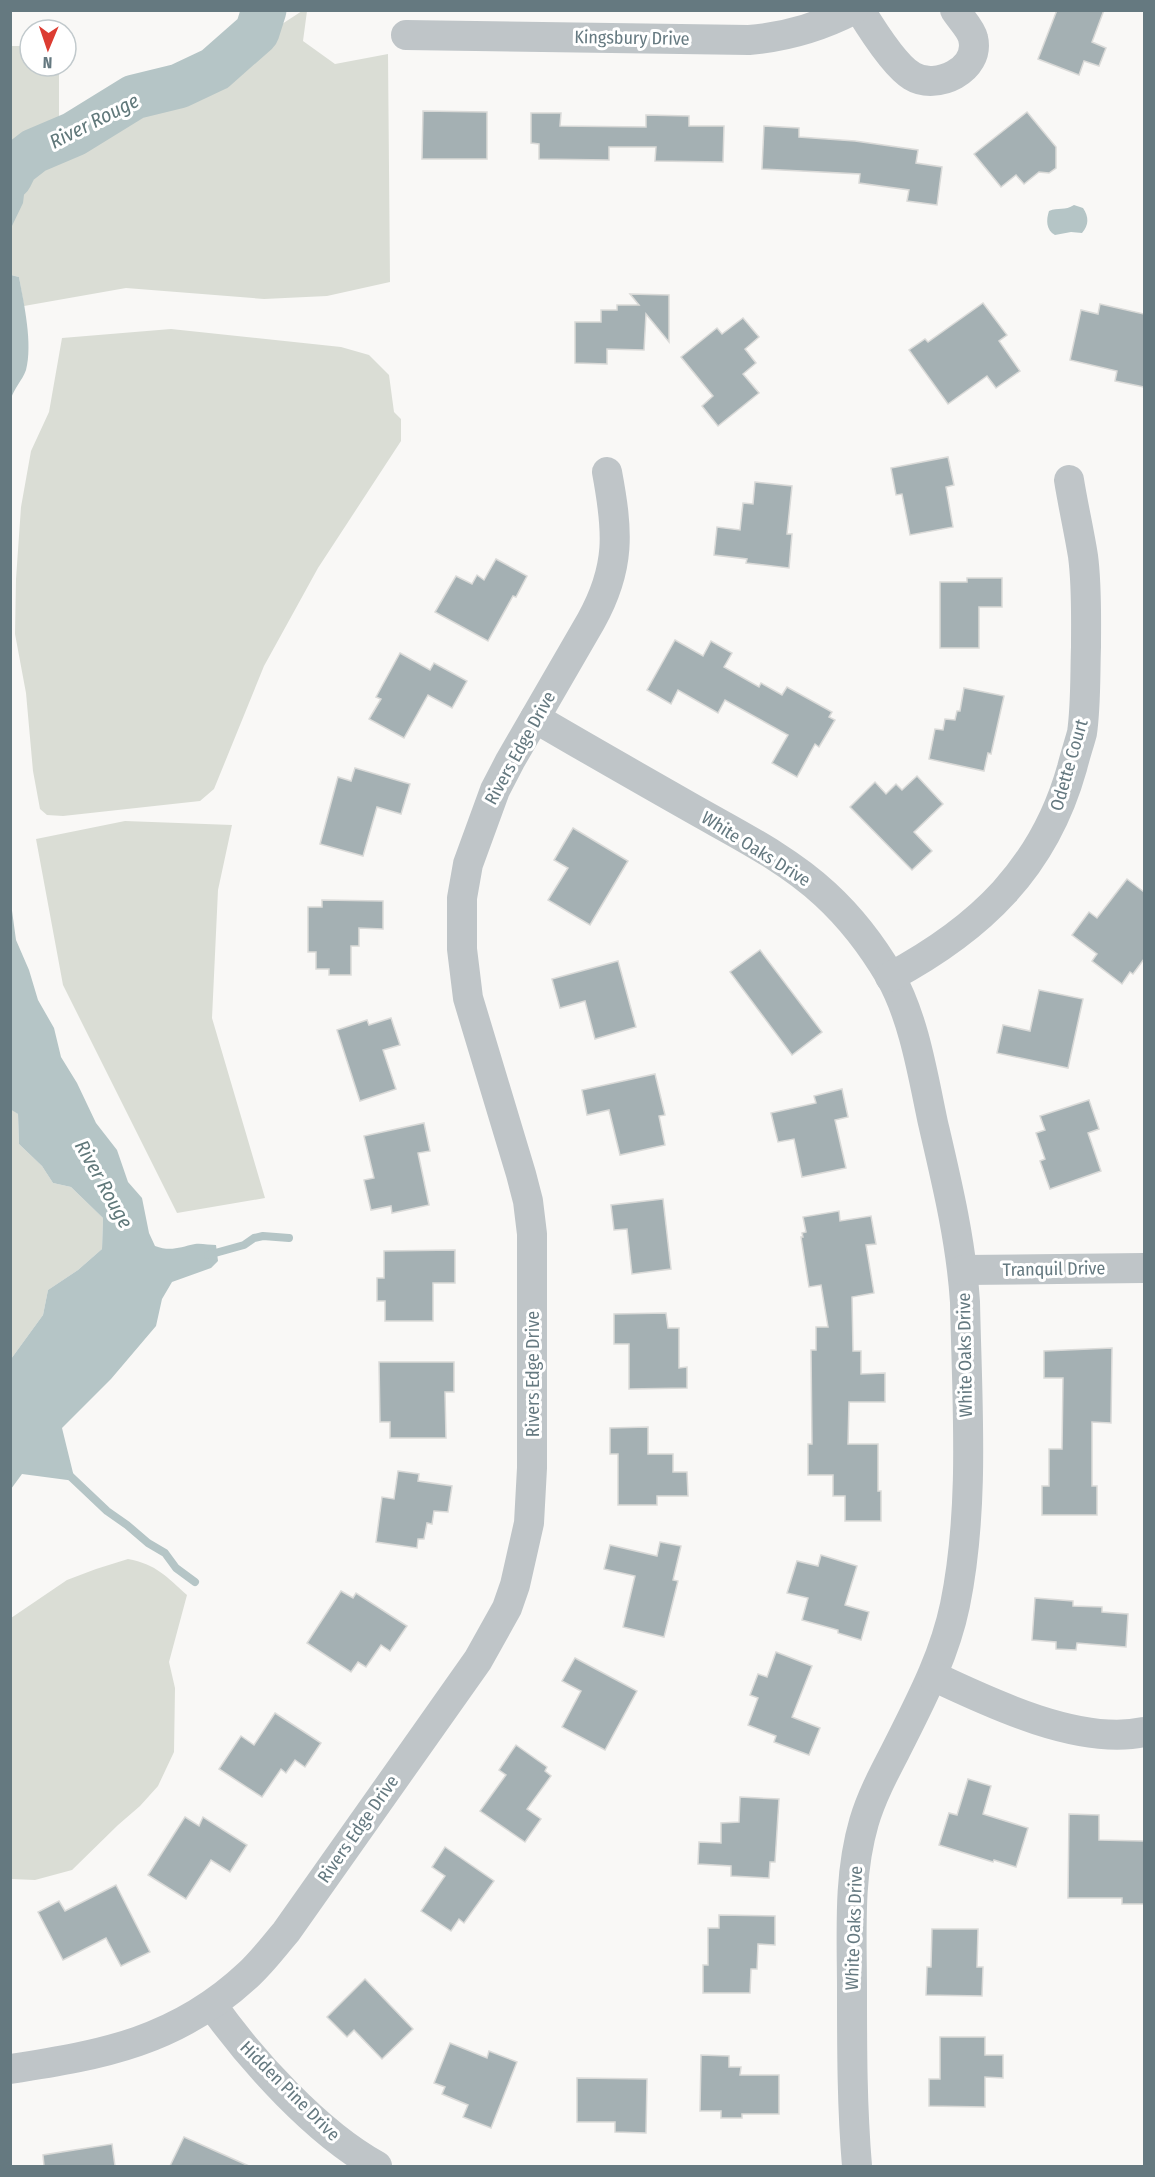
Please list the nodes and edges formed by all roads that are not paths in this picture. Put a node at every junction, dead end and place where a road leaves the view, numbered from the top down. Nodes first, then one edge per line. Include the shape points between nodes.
1 (853, 10) edge
2 (860, 10) edge
3 (955, 10) edge
4 (406, 35) dead end
5 (607, 472) dead end
6 (1069, 480) dead end
7 (535, 718) junction
8 (890, 977) junction
9 (1144, 1268) edge
10 (963, 1270) junction
11 (933, 1676) junction
12 (1144, 1732) edge
13 (212, 2005) junction
14 (10, 2069) edge
15 (377, 2166) edge
16 (857, 2166) edge

1 - 4 street, Kingsbury Drive via 816,27 749,40
2 - 3 street via 880,41 910,75 921,81 951,77 972,55 973,38
5 - 7 street, Rivers Edge Drive via 615,543 609,583
6 - 8 street, Odette Court via 1086,591 1085,672 1081,734 1065,792 1047,832 1004,894 948,941
7 - 8 street, White Oaks Drive via 800,874 848,919
7 - 13 street, Rivers Edge Drive via 486,810 468,864 462,898 468,998 521,1174 532,1234 532,1468 522,1560 507,1608 478,1660 286,1932 250,1973
8 - 10 street, White Oaks Drive via 910,1026 953,1208
9 - 10 street, Tranquil Drive
10 - 11 street, White Oaks Drive via 965,1534 954,1606
11 - 12 street via 1001,1707 1055,1724 1112,1734
11 - 16 street, White Oaks Drive via 874,1792 855,1859 851,1898 852,2102
13 - 14 street, Rivers Edge Drive via 141,2042 76,2059
13 - 15 street, Hidden Pine Drive via 258,2063 294,2100 333,2136

